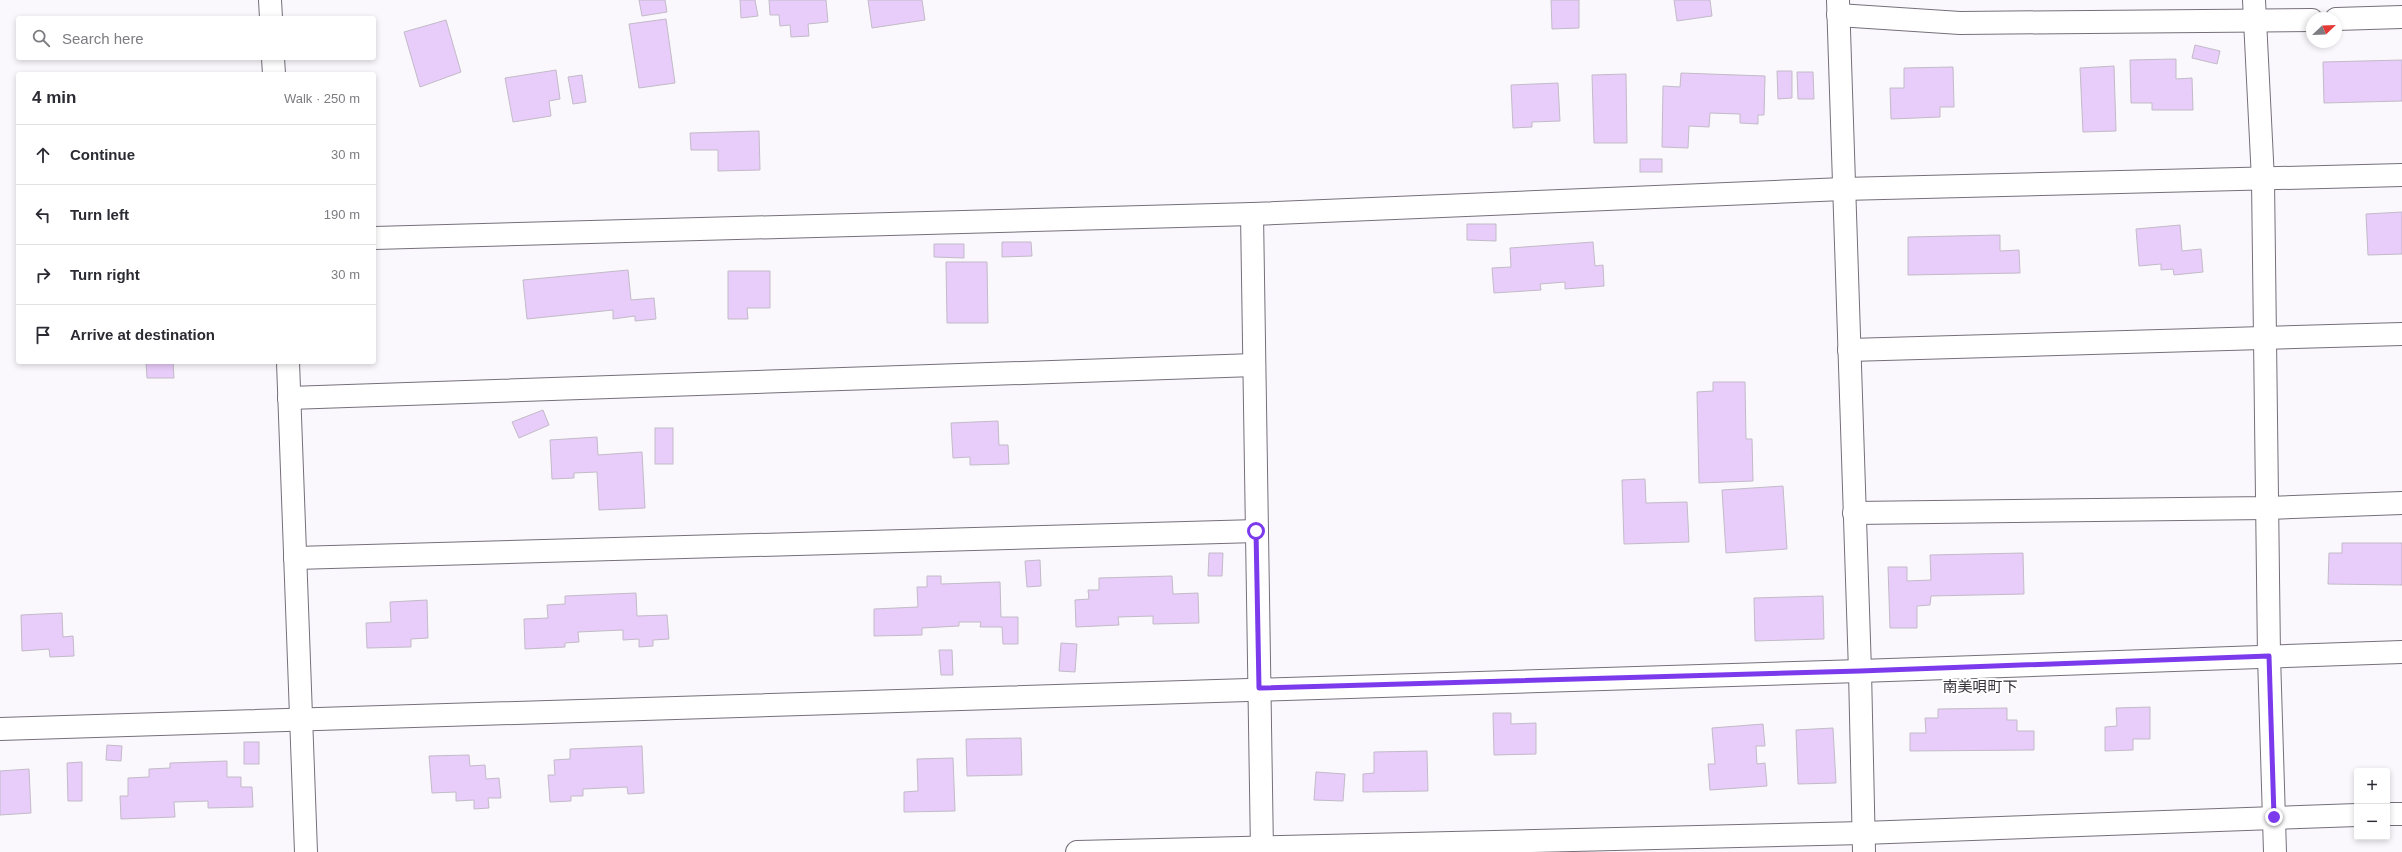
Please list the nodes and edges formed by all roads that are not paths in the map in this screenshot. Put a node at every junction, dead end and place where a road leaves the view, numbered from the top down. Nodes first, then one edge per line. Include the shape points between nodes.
1 (270, 0) edge
2 (2254, 0) edge
3 (1838, 7) edge
4 (271, 16) edge
5 (2402, 16) edge
6 (2342, 19) edge
7 (2306, 20) edge
8 (2255, 22) junction
9 (273, 60) edge
10 (274, 72) edge
11 (2402, 175) edge
12 (2263, 180) junction
13 (1843, 189) junction
14 (1252, 214) junction
15 (376, 238) edge
16 (2402, 334) edge
17 (2265, 339) junction
18 (1849, 350) junction
19 (288, 364) edge
20 (1254, 365) junction
21 (289, 398) junction
22 (2402, 503) edge
23 (2267, 508) junction
24 (1854, 513) junction
25 (1256, 531) junction
26 (295, 558) junction
27 (2402, 652) edge
28 (2269, 656) junction
29 (1860, 671) junction
30 (1259, 688) junction
31 (302, 719) junction
32 (0, 729) edge
33 (2390, 814) edge
34 (2402, 814) edge
35 (2354, 815) edge
36 (2274, 817) junction
37 (1863, 842) edge
38 (1262, 850) edge
39 (306, 852) edge
40 (1077, 852) edge
41 (2275, 852) edge

1 - 4 street
2 - 8 street
3 - 8 street via 1960,23
3 - 13 street
5 - 6 street
7 - 8 street
8 - 12 street
9 - 10 street
11 - 12 street
12 - 13 street
12 - 17 street
13 - 14 street
13 - 18 street
14 - 15 street
14 - 20 street
16 - 17 street
17 - 18 street
17 - 23 street
18 - 24 street
19 - 21 street
20 - 21 street
20 - 25 street
21 - 26 street
22 - 23 street
23 - 24 street
23 - 28 street
24 - 29 street
25 - 26 street
25 - 30 street
26 - 31 street
27 - 28 street
28 - 29 street
28 - 36 street
29 - 30 street
29 - 37 street
30 - 31 street
30 - 38 street
31 - 32 street
31 - 39 street
33 - 34 street
35 - 36 street
36 - 37 street
36 - 41 street
37 - 38 street
38 - 40 street

